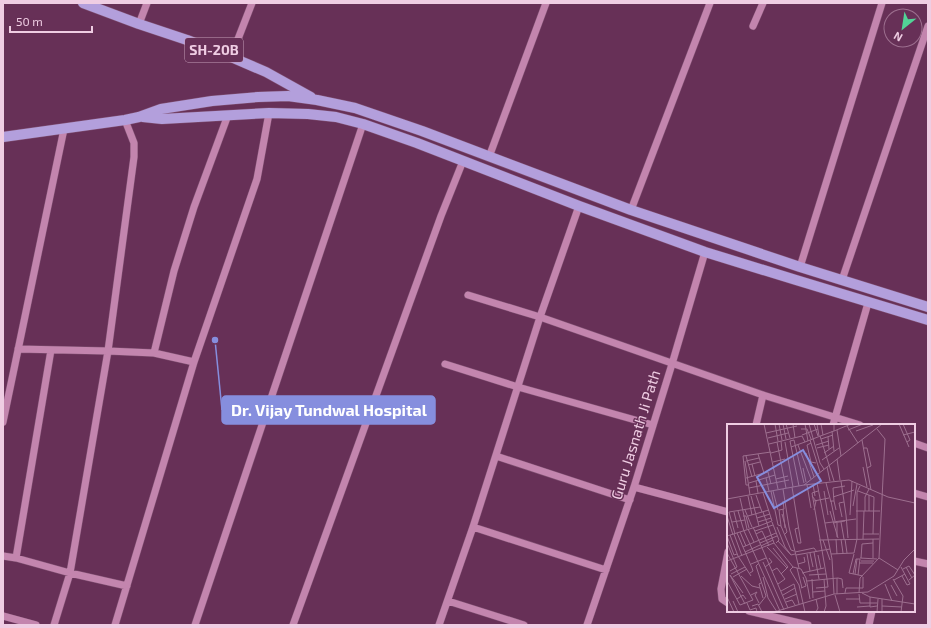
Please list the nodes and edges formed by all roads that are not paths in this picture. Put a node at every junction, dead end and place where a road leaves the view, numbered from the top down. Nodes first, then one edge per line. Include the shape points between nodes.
1 (83, 3) edge
2 (147, 3) edge
3 (252, 3) edge
4 (546, 3) edge
5 (710, 3) edge
6 (763, 3) edge
7 (882, 3) edge
8 (139, 24) junction
9 (753, 26) dead end
10 (928, 26) edge
11 (231, 57) junction
12 (316, 100) junction
13 (269, 113) junction
14 (228, 115) junction
15 (139, 117) junction
16 (336, 117) junction
17 (125, 120) junction
18 (363, 124) junction
19 (64, 129) junction
20 (3, 137) edge
21 (489, 157) junction
22 (463, 161) junction
23 (579, 206) junction
24 (631, 210) junction
25 (705, 252) junction
26 (800, 267) junction
27 (842, 280) junction
28 (468, 295) dead end
29 (868, 303) junction
30 (928, 307) edge
31 (540, 317) junction
32 (928, 320) edge
33 (18, 349) junction
34 (51, 350) junction
35 (108, 351) junction
36 (154, 353) junction
37 (194, 362) junction
38 (445, 364) dead end
39 (672, 364) junction
40 (518, 387) junction
41 (763, 395) junction
42 (836, 417) junction
43 (3, 422) edge
44 (756, 424) edge
45 (833, 424) edge
46 (857, 424) edge
47 (654, 425) junction
48 (915, 443) edge
49 (928, 448) edge
50 (496, 456) junction
51 (634, 487) junction
52 (915, 493) edge
53 (928, 497) edge
54 (630, 500) junction
55 (727, 512) edge
56 (473, 527) junction
57 (3, 556) edge
58 (727, 557) edge
59 (16, 558) junction
60 (915, 561) edge
61 (928, 564) edge
62 (606, 570) junction
63 (70, 573) junction
64 (126, 586) junction
65 (448, 601) junction
66 (727, 602) edge
67 (752, 612) edge
68 (872, 612) edge
69 (3, 616) edge
70 (791, 623) edge
71 (36, 625) edge
72 (54, 625) edge
73 (115, 625) edge
74 (195, 625) edge
75 (293, 625) edge
76 (439, 625) edge
77 (524, 625) edge
78 (587, 625) edge
79 (808, 625) edge
80 (869, 625) edge

1 - 8 main road, SH-20B
2 - 8 street
3 - 11 street
4 - 21 street
5 - 24 street
6 - 9 street
7 - 26 street
8 - 11 main road, SH-20B
10 - 27 street
11 - 12 main road, SH-20B via 266,72
12 - 15 main road via 288,96 212,101 161,109
12 - 16 main road, SH-20B
12 - 21 main road via 355,108
13 - 14 main road
13 - 16 main road
13 - 37 street via 258,179
14 - 15 main road
14 - 36 street via 194,207 174,271
15 - 17 main road
16 - 18 main road
17 - 19 main road
17 - 35 street via 134,143 134,157
18 - 22 main road
18 - 74 street
19 - 20 main road
19 - 33 street
21 - 24 main road
22 - 23 main road
22 - 75 street
23 - 25 main road
23 - 31 street
24 - 26 main road
25 - 29 main road
25 - 39 street, Guru Jasnath Ji Path
26 - 27 main road
27 - 30 main road
28 - 31 street
29 - 32 main road
29 - 42 street
31 - 39 street
31 - 40 street
33 - 34 street
33 - 43 street
34 - 35 street
34 - 59 street
35 - 36 street
35 - 63 street
36 - 37 street
37 - 64 street
38 - 40 street
39 - 41 street
39 - 47 street, Guru Jasnath Ji Path
40 - 47 street
40 - 50 street
41 - 42 street
41 - 44 street
42 - 45 street
42 - 46 street
47 - 51 street, Guru Jasnath Ji Path
48 - 49 street
50 - 54 street
50 - 56 street
51 - 54 street, Guru Jasnath Ji Path
51 - 55 street
52 - 53 street
54 - 62 street, Guru Jasnath Ji Path
56 - 62 street
56 - 65 street
57 - 59 street
58 - 66 street via 721,589 722,599
59 - 63 street
60 - 61 street
62 - 78 street, Guru Jasnath Ji Path
63 - 64 street
63 - 72 street
64 - 73 street
65 - 76 street
65 - 77 street
67 - 70 street
68 - 80 street
69 - 71 street
70 - 79 street

